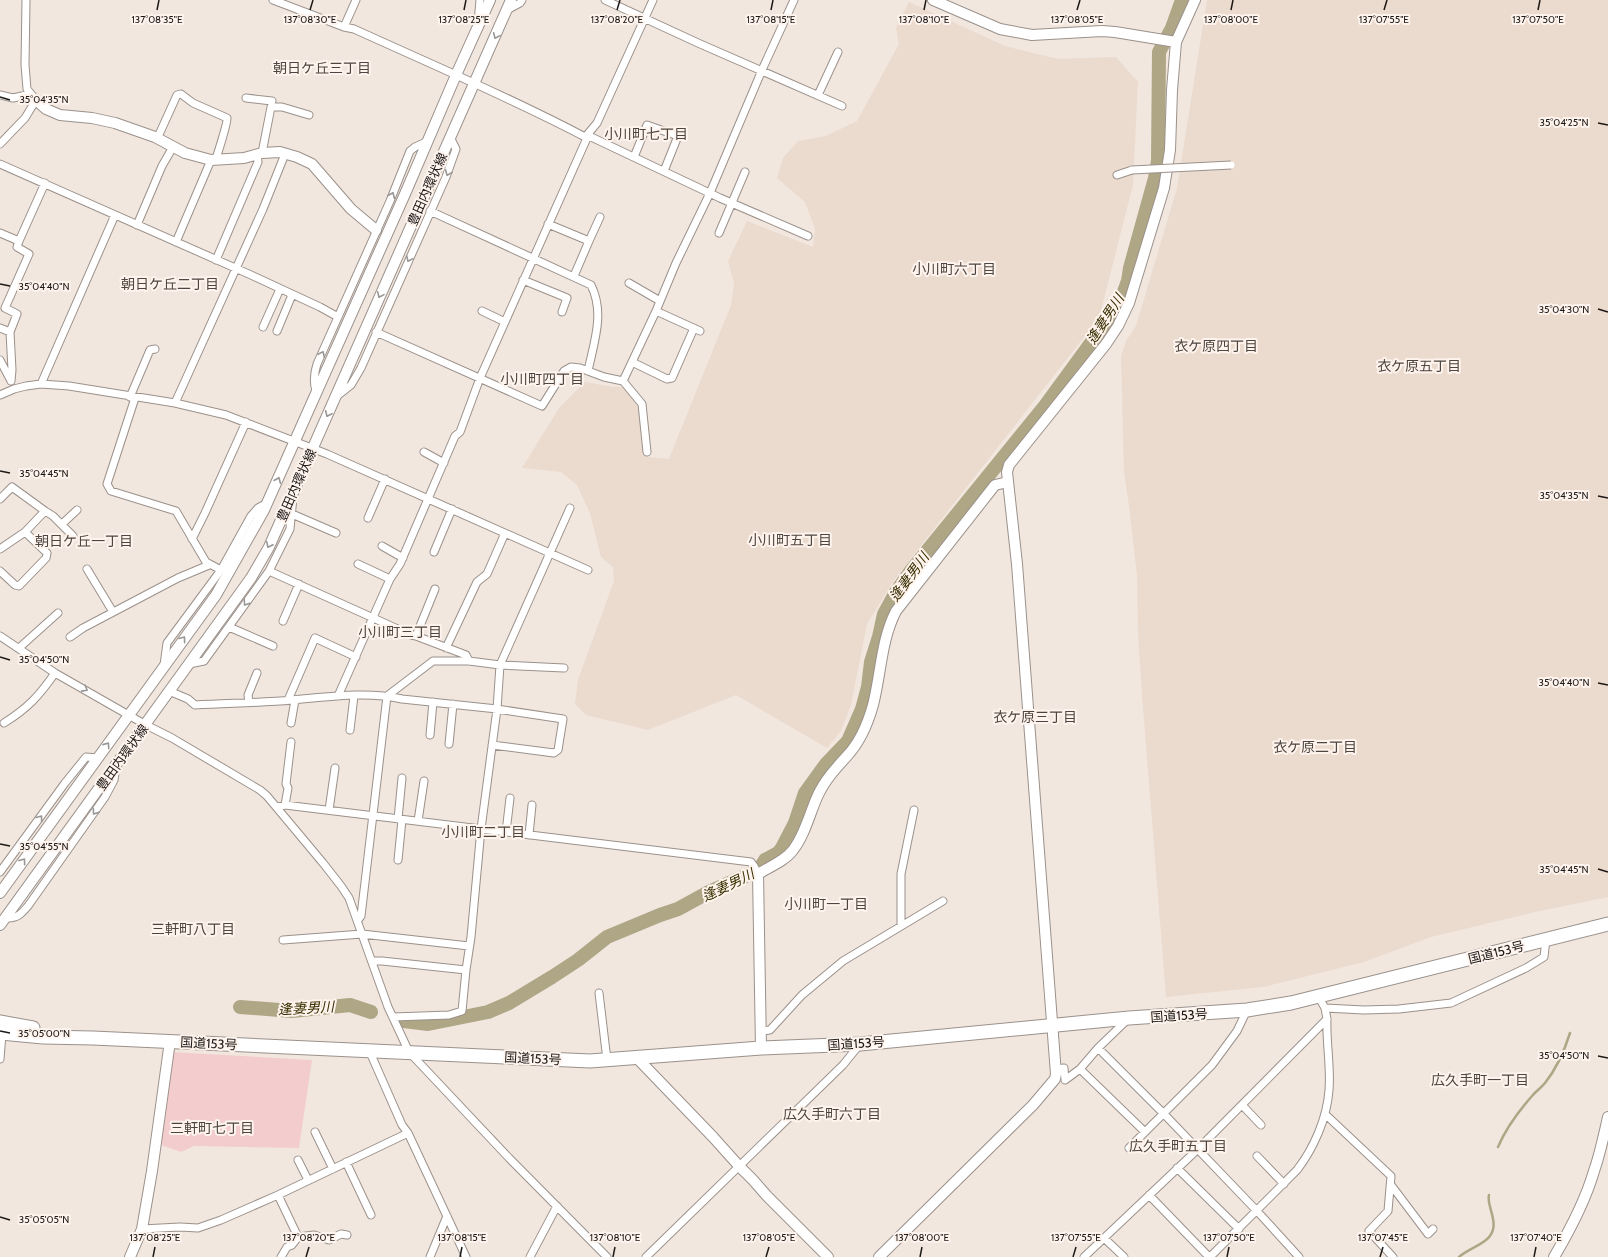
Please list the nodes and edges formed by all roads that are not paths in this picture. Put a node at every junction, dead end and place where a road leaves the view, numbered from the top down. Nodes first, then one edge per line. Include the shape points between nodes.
1 (26, 0) edge
2 (273, 0) edge
3 (356, 0) edge
4 (480, 0) edge
5 (490, 0) edge
6 (511, 0) edge
7 (522, 0) edge
8 (605, 0) edge
9 (653, 0) edge
10 (794, 0) edge
11 (933, 0) edge
12 (1195, 0) edge
13 (507, 10) junction
14 (645, 19) junction
15 (344, 27) junction
16 (478, 27) junction
17 (1173, 41) junction
18 (838, 52) dead end
19 (762, 70) junction
20 (456, 75) junction
21 (475, 82) junction
22 (0, 95) edge
23 (818, 95) junction
24 (33, 97) junction
25 (246, 98) dead end
26 (272, 101) junction
27 (842, 106) dead end
28 (309, 115) dead end
29 (450, 137) junction
30 (587, 137) junction
31 (157, 139) junction
32 (428, 141) junction
33 (0, 144) edge
34 (173, 147) junction
35 (260, 154) junction
36 (285, 154) junction
37 (634, 157) junction
38 (214, 160) junction
39 (0, 164) edge
40 (1231, 165) dead end
41 (664, 171) junction
42 (745, 172) dead end
43 (1117, 175) dead end
44 (45, 183) junction
45 (710, 193) junction
46 (731, 203) junction
47 (430, 211) junction
48 (115, 215) junction
49 (600, 217) dead end
50 (548, 224) junction
51 (137, 225) junction
52 (376, 230) junction
53 (719, 232) dead end
54 (0, 233) edge
55 (808, 236) dead end
56 (418, 239) junction
57 (19, 241) junction
58 (589, 241) junction
59 (176, 242) junction
60 (400, 251) junction
61 (532, 258) junction
62 (216, 260) junction
63 (362, 262) junction
64 (393, 265) junction
65 (237, 269) junction
66 (574, 276) junction
67 (523, 280) junction
68 (366, 281) junction
69 (629, 283) dead end
70 (397, 285) junction
71 (280, 289) junction
72 (292, 295) junction
73 (660, 301) junction
74 (482, 310) dead end
75 (656, 311) junction
76 (562, 312) dead end
77 (338, 317) junction
78 (505, 322) junction
79 (263, 327) dead end
80 (0, 328) edge
81 (277, 331) dead end
82 (10, 332) junction
83 (376, 332) junction
84 (155, 349) dead end
85 (0, 360) edge
86 (632, 362) junction
87 (588, 371) junction
88 (480, 378) junction
89 (11, 381) junction
90 (623, 381) junction
91 (41, 384) junction
92 (14, 389) junction
93 (316, 391) junction
94 (0, 395) edge
95 (132, 397) junction
96 (336, 397) junction
97 (175, 403) junction
98 (246, 422) junction
99 (294, 442) junction
100 (312, 448) junction
101 (424, 452) dead end
102 (646, 452) dead end
103 (444, 463) junction
104 (385, 479) junction
105 (1008, 482) junction
106 (293, 492) junction
107 (429, 498) junction
108 (0, 499) edge
109 (268, 502) junction
110 (570, 508) dead end
111 (452, 509) junction
112 (76, 510) dead end
113 (45, 511) junction
114 (292, 514) junction
115 (368, 518) dead end
116 (62, 524) junction
117 (25, 532) junction
118 (336, 533) dead end
119 (505, 533) junction
120 (73, 536) dead end
121 (192, 538) junction
122 (382, 546) dead end
123 (0, 549) edge
124 (434, 552) dead end
125 (548, 553) junction
126 (403, 558) junction
127 (358, 564) dead end
128 (209, 565) junction
129 (87, 569) dead end
130 (0, 570) edge
131 (221, 570) junction
132 (588, 570) dead end
133 (269, 571) junction
134 (390, 579) junction
135 (299, 584) junction
136 (435, 589) dead end
137 (113, 612) junction
138 (58, 613) dead end
139 (374, 618) junction
140 (283, 621) dead end
141 (229, 627) junction
142 (0, 636) edge
143 (416, 636) junction
144 (70, 637) dead end
145 (273, 646) dead end
146 (19, 648) junction
147 (446, 648) junction
148 (356, 657) junction
149 (469, 661) junction
150 (189, 664) junction
151 (164, 665) junction
152 (500, 665) junction
153 (564, 668) dead end
154 (55, 673) junction
155 (258, 673) dead end
156 (169, 691) junction
157 (338, 696) junction
158 (354, 696) junction
159 (387, 696) junction
160 (291, 700) junction
161 (249, 702) junction
162 (433, 702) junction
163 (454, 704) junction
164 (497, 709) junction
165 (129, 714) junction
166 (4, 723) dead end
167 (291, 723) dead end
168 (146, 725) junction
169 (350, 730) dead end
170 (430, 735) dead end
171 (291, 742) dead end
172 (450, 744) dead end
173 (492, 745) junction
174 (98, 758) junction
175 (116, 765) junction
176 (335, 768) dead end
177 (402, 778) dead end
178 (424, 781) dead end
179 (510, 798) dead end
180 (285, 804) junction
181 (532, 805) dead end
182 (277, 807) junction
183 (329, 810) junction
184 (914, 810) dead end
185 (373, 816) junction
186 (400, 819) junction
187 (418, 821) junction
188 (481, 829) junction
189 (506, 832) junction
190 (529, 835) junction
191 (398, 860) dead end
192 (0, 872) edge
193 (758, 874) junction
194 (0, 893) edge
195 (943, 901) dead end
196 (358, 920) junction
197 (3, 921) edge
198 (1608, 924) edge
199 (901, 926) junction
200 (362, 934) junction
201 (1546, 939) junction
202 (283, 940) dead end
203 (469, 946) junction
204 (372, 961) junction
205 (466, 970) junction
206 (599, 993) dead end
207 (1318, 996) junction
208 (1325, 1008) junction
209 (1247, 1010) junction
210 (393, 1017) junction
211 (1129, 1018) junction
212 (1327, 1019) junction
213 (1053, 1025) junction
214 (1, 1030) edge
215 (761, 1031) junction
216 (170, 1041) junction
217 (860, 1044) junction
218 (760, 1048) junction
219 (1098, 1048) junction
220 (369, 1050) junction
221 (409, 1052) junction
222 (0, 1058) edge
223 (637, 1058) junction
224 (607, 1060) junction
225 (1080, 1068) junction
226 (1055, 1069) junction
227 (1242, 1105) junction
228 (1164, 1114) junction
229 (1325, 1114) junction
230 (1608, 1120) edge
231 (1261, 1125) dead end
232 (315, 1132) dead end
233 (1145, 1132) junction
234 (408, 1133) junction
235 (1129, 1148) dead end
236 (1198, 1149) junction
237 (1257, 1156) dead end
238 (298, 1160) dead end
239 (346, 1162) junction
240 (739, 1166) junction
241 (333, 1168) junction
242 (1177, 1168) junction
243 (308, 1180) junction
244 (1284, 1184) junction
245 (1391, 1184) junction
246 (278, 1195) junction
247 (1150, 1195) junction
248 (557, 1206) junction
249 (1257, 1211) junction
250 (371, 1215) dead end
251 (447, 1216) junction
252 (142, 1229) junction
253 (1239, 1229) junction
254 (1433, 1229) dead end
255 (347, 1235) dead end
256 (298, 1237) junction
257 (1104, 1238) junction
258 (130, 1257) edge
259 (281, 1257) edge
260 (430, 1257) edge
261 (466, 1257) edge
262 (530, 1257) edge
263 (607, 1257) edge
264 (646, 1257) edge
265 (828, 1257) edge
266 (879, 1257) edge
267 (1084, 1257) edge
268 (1124, 1257) edge
269 (1210, 1257) edge
270 (1299, 1257) edge
271 (1393, 1257) edge
272 (1554, 1257) edge

1 - 24 street via 25,65 28,89
2 - 15 street
3 - 15 street
4 - 16 street
5 - 16 street, 豊田内環状線
6 - 13 street, 豊田内環状線
7 - 13 street
8 - 14 street
9 - 14 street
10 - 19 street
11 - 17 street via 1012,32 1032,35 1102,31
12 - 17 street
13 -> 21 street, 豊田内環状線
14 - 19 street
14 - 30 street via 597,122
15 - 20 street via 354,29
16 - 20 street, 豊田内環状線
17 - 105 street via 1172,122 1168,170 1129,303 1106,344 1009,465
18 - 23 street
19 - 23 street
19 - 45 street
20 - 21 street
20 - 32 street, 豊田内環状線
21 - 29 street, 豊田内環状線
21 - 30 street
22 - 24 street via 12,98
23 - 27 street
24 - 31 street via 46,110 60,115 115,123
24 - 33 street via 25,118
25 - 26 street
26 - 28 street via 282,107
26 - 35 street
29 -> 47 street via 456,149 455,153
29 - 60 street, 豊田内環状線
30 - 37 street
30 - 50 street
31 - 34 street
31 - 38 street via 177,95 181,94 193,103 227,118 228,122
52 -> 32 street via 410,151
32 - 68 street, 豊田内環状線
34 - 38 street via 185,153
34 - 51 street via 162,166
35 - 36 street
35 - 38 street
35 - 62 street
36 - 52 street via 312,164 351,209
36 - 65 street
37 - 41 street
37 - 41 street via 647,124 678,136
38 - 59 street
39 - 44 street
40 - 43 street, bridge via 1132,170
41 - 45 street
42 - 46 street
44 - 48 street
44 - 57 street
45 - 46 street
45 - 73 street via 678,257
46 - 53 street
46 - 55 street
47 - 56 street
47 - 61 street
48 - 51 street
48 - 91 street
49 - 58 street
50 - 58 street
50 - 61 street
51 - 59 street
52 - 63 street
54 - 57 street
56 - 60 street
56 -> 70 street
57 - 82 street via 18,247 29,254 5,308 17,314
58 - 66 street
59 - 62 street
60 - 64 street, 豊田内環状線
61 - 66 street
61 - 67 street
62 - 65 street
63 - 68 street
63 - 77 street
64 - 70 street
64 -> 96 street, 豊田内環状線
65 - 71 street
65 - 97 street
66 - 87 street via 591,285 598,309 599,320
67 - 76 street via 567,298
67 - 78 street
68 - 93 street, 豊田内環状線
69 - 73 street
70 - 83 street
71 - 72 street
71 - 79 street
72 - 77 street
72 - 81 street
73 - 75 street
74 - 78 street
75 - 86 street
75 - 86 street via 697,329 672,378 667,379
93 -> 77 street via 314,372
78 - 88 street
80 - 82 street
82 - 89 street
83 - 88 street
83 - 96 street via 351,385
84 - 95 street via 150,350
85 - 89 street
86 - 90 street
87 - 88 street via 571,367 564,372 542,406
87 - 90 street
88 - 103 street via 460,432
89 - 92 street
90 - 102 street via 642,404
91 - 92 street
91 - 95 street via 70,386
92 - 94 street
93 - 99 street, 豊田内環状線
95 - 97 street
95 - 121 street via 107,484 111,491 176,511
96 -> 100 street, 豊田内環状線
97 - 98 street
98 - 99 street
98 - 121 street
99 - 100 street
109 -> 99 street, 豊田内環状線
100 - 104 street
100 - 106 street, 豊田内環状線
101 - 103 street
103 - 107 street
104 - 107 street
104 - 115 street
105 - 193 street via 995,484 896,611 887,635 873,704 859,740 823,785 794,849
105 - 213 street via 1017,564
106 - 114 street
106 -> 150 street, 豊田内環状線 via 251,578
107 - 111 street
107 - 126 street
108 - 113 street via 12,487
109 - 131 street via 251,516
151 -> 109 street, 豊田内環状線 via 216,595
110 - 125 street
111 - 119 street
111 - 124 street
112 - 116 street
113 - 116 street
113 - 117 street
114 - 118 street
114 - 133 street via 290,529
116 - 120 street
117 - 123 street
117 - 130 street via 47,553 46,558 18,586
119 - 125 street
119 - 147 street via 487,574 477,582
121 - 128 street
122 - 126 street
125 - 132 street
125 - 152 street
126 - 134 street
127 - 134 street
128 - 131 street
128 - 137 street
129 - 137 street
131 - 151 street via 167,643
133 - 135 street
133 -> 141 street
134 - 139 street
135 - 139 street
135 - 140 street
136 - 143 street
137 - 144 street
138 - 146 street
139 - 143 street
139 - 148 street
141 - 145 street
141 - 150 street via 204,661
142 - 146 street
143 - 147 street
146 - 154 street
147 - 149 street via 466,655
148 - 157 street
148 - 160 street via 315,638
149 - 152 street
149 - 159 street via 433,661
150 - 156 street, 豊田内環状線
151 - 165 street, 豊田内環状線
152 - 153 street
152 - 164 street
154 -> 165 street
154 - 166 street via 40,694 23,711
155 - 161 street via 248,695
156 - 161 street via 195,705
156 - 168 street, 豊田内環状線
157 - 158 street
157 - 160 street
158 - 159 street
158 - 169 street
159 - 162 street via 402,700
159 - 185 street
160 - 161 street
160 - 167 street
162 - 163 street
162 - 170 street
163 - 164 street
163 - 172 street
164 - 173 street
164 - 173 street via 563,719 558,750 554,753
165 - 168 street
174 -> 165 street, 豊田内環状線
168 - 175 street, 豊田内環状線
168 - 182 street via 260,790
171 - 180 street
173 - 188 street
192 -> 174 street via 86,757
194 -> 174 street, 豊田内環状線
175 - 197 street, 豊田内環状線
175 -> 197 street via 114,780 105,797 25,910 21,915
176 - 183 street
177 - 186 street
178 - 187 street
179 - 189 street
180 - 182 street
180 - 183 street
181 - 190 street
182 - 196 street via 341,886
183 - 185 street
184 - 199 street via 901,874
185 - 186 street
185 - 196 street via 361,916
186 - 187 street
186 - 191 street
187 - 188 street
188 - 189 street
188 - 203 street
189 - 190 street
190 - 193 street via 751,862
193 - 215 street
195 - 199 street
196 - 200 street
198 - 201 highway, 国道153号
199 - 215 street via 843,962 802,995 770,1030
200 - 202 street
200 - 203 street
200 - 204 street
201 - 207 highway, 国道153号
201 - 208 street via 1544,957 1451,1003 1399,1009
203 - 205 street
204 - 205 street
204 - 210 street
205 - 210 street via 462,1011 449,1015
206 - 224 street
207 - 208 street
207 - 209 highway, 国道153号
208 - 212 street
209 - 211 highway, 国道153号
209 - 228 street via 1222,1054
210 - 221 street
211 - 213 highway, 国道153号
211 - 219 street
212 - 227 street
212 - 229 street via 1329,1090
213 - 217 highway, 国道153号
213 - 226 street
214 - 216 highway, 国道153号 via 43,1037
214 - 222 street
215 - 218 street
216 - 220 highway, 国道153号
216 - 252 street
217 - 218 highway, 国道153号
217 - 240 street via 842,1066
218 - 223 highway, 国道153号
219 - 225 street
219 - 228 street
220 - 221 highway, 国道153号
220 - 234 street via 402,1125
221 - 224 highway, 国道153号
221 - 248 street
223 - 224 highway, 国道153号
223 - 240 street
225 - 226 street via 1065,1080 1064,1068
225 - 233 street
226 - 266 street via 1055,1079 1046,1092
227 - 231 street
227 - 236 street
228 - 233 street
228 - 236 street
229 - 244 street via 1306,1158
229 - 245 street via 1391,1176
230 - 272 street via 1587,1191
232 - 241 street
233 - 235 street
234 - 239 street
234 - 251 street
236 - 242 street
236 - 249 street
237 - 244 street
238 - 243 street
239 - 241 street
239 - 250 street
240 - 264 street
240 - 265 street
241 - 243 street
242 - 247 street
242 - 253 street
243 - 246 street
244 - 249 street
245 - 254 street via 1428,1234
245 - 271 street via 1388,1211 1369,1231
246 - 252 street via 198,1228
246 - 256 street
247 - 257 street
247 - 269 street
248 - 262 street
248 - 263 street
249 - 253 street
249 - 270 street
251 - 260 street
251 - 261 street
252 - 258 street
253 - 269 street
255 - 256 street via 341,1234 329,1240 314,1235
256 - 259 street
257 - 267 street
257 - 268 street

